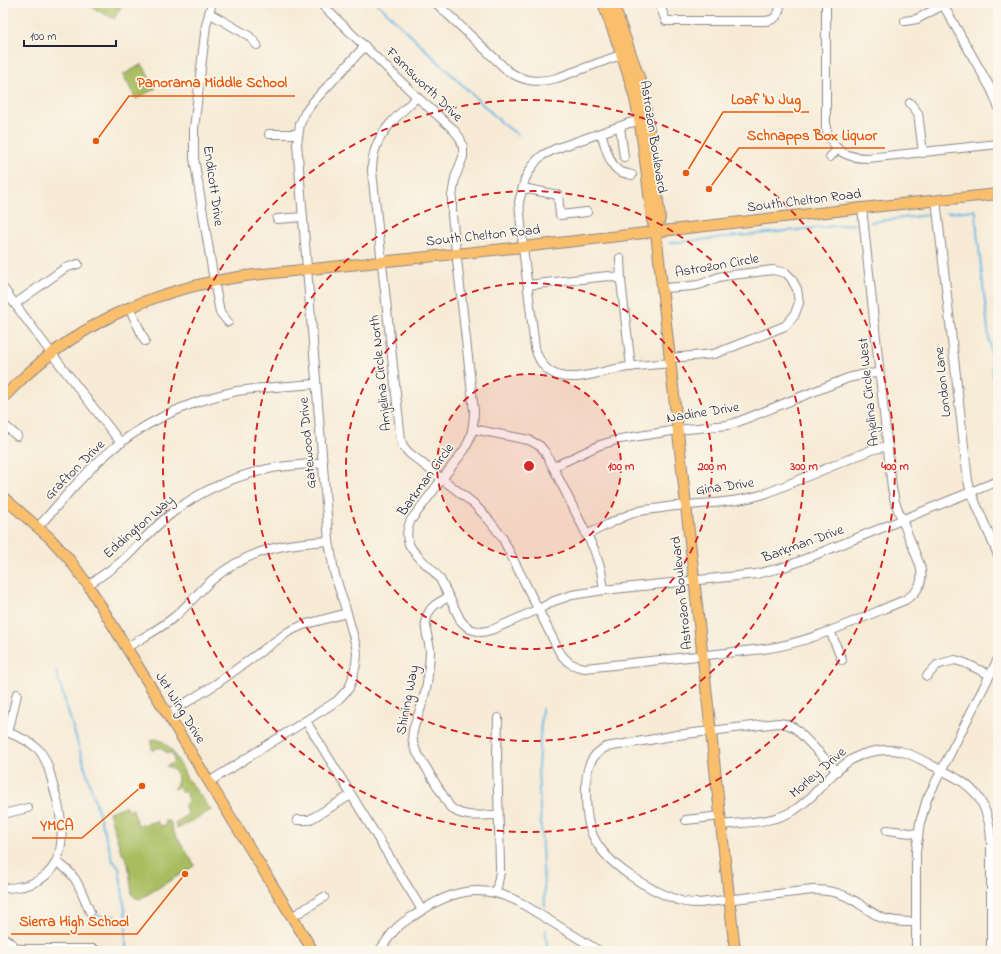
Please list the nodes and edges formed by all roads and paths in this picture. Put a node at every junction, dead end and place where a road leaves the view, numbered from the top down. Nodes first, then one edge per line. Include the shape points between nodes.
1 (212, 3) edge
2 (320, 3) edge
3 (436, 3) edge
4 (603, 3) edge
5 (613, 3) edge
6 (659, 3) edge
7 (780, 3) edge
8 (826, 3) edge
9 (942, 4) edge
10 (209, 13) junction
11 (905, 21) dead end
12 (257, 45) dead end
13 (364, 46) junction
14 (626, 53) junction
15 (417, 97) junction
16 (910, 103) dead end
17 (998, 106) edge
18 (639, 121) junction
19 (620, 127) junction
20 (601, 133) junction
21 (269, 134) dead end
22 (298, 134) junction
23 (998, 144) edge
24 (838, 149) junction
25 (923, 153) junction
26 (624, 157) dead end
27 (830, 158) dead end
28 (632, 175) dead end
29 (522, 188) junction
30 (998, 194) edge
31 (936, 200) junction
32 (862, 208) junction
33 (587, 212) dead end
34 (303, 217) junction
35 (277, 219) dead end
36 (656, 232) junction
37 (522, 247) junction
38 (457, 253) junction
39 (620, 258) dead end
40 (382, 261) junction
41 (78, 264) dead end
42 (308, 270) junction
43 (214, 281) junction
44 (621, 281) junction
45 (528, 285) junction
46 (3, 288) edge
47 (663, 288) junction
48 (15, 304) junction
49 (129, 307) junction
50 (228, 322) dead end
51 (145, 341) dead end
52 (52, 354) junction
53 (671, 361) junction
54 (631, 367) junction
55 (879, 373) junction
56 (316, 384) junction
57 (3, 398) edge
58 (3, 424) edge
59 (473, 429) junction
60 (678, 430) junction
61 (17, 436) dead end
62 (121, 443) junction
63 (888, 446) junction
64 (323, 463) junction
65 (553, 467) junction
66 (442, 479) junction
67 (998, 480) edge
68 (971, 492) junction
69 (3, 497) edge
70 (686, 505) junction
71 (902, 520) junction
72 (38, 527) junction
73 (586, 535) junction
74 (329, 541) junction
75 (998, 555) edge
76 (695, 581) junction
77 (88, 585) junction
78 (604, 590) junction
79 (449, 597) junction
80 (539, 609) junction
81 (347, 613) junction
82 (830, 631) junction
83 (126, 648) junction
84 (703, 655) junction
85 (998, 659) edge
86 (842, 660) dead end
87 (990, 675) junction
88 (927, 676) dead end
89 (17, 694) dead end
90 (168, 714) junction
91 (498, 718) dead end
92 (306, 721) junction
93 (711, 730) junction
94 (6, 732) edge
95 (942, 770) junction
96 (837, 771) junction
97 (209, 782) junction
98 (351, 795) junction
99 (28, 808) dead end
100 (3, 814) edge
101 (498, 815) junction
102 (297, 820) dead end
103 (686, 820) dead end
104 (721, 820) junction
105 (998, 821) edge
106 (989, 823) junction
107 (887, 830) dead end
108 (918, 834) junction
109 (56, 862) junction
110 (3, 888) edge
111 (496, 893) junction
112 (324, 897) dead end
113 (730, 900) junction
114 (422, 910) junction
115 (90, 912) dead end
116 (292, 917) junction
117 (916, 922) junction
118 (3, 937) edge
119 (47, 950) edge
120 (97, 951) edge
121 (313, 951) edge
122 (379, 951) edge
123 (599, 951) edge
124 (735, 951) edge
125 (916, 951) edge
126 (991, 951) edge

1 - 10 street, Endicott Drive
2 - 13 street, Farnsworth Drive
3 - 14 street via 508,71 526,80 536,82 557,78
4 - 14 main road, Astrozon Boulevard
5 - 14 main road, Astrozon Boulevard
6 - 7 street via 666,21 772,20 778,14
8 - 24 street via 826,129 829,140
9 - 11 street via 917,19
9 - 17 street via 991,89
10 - 12 street via 249,36
10 - 43 street, Endicott Drive via 194,129 194,151
13 - 15 street, Farnsworth Drive
13 - 22 street, Gatewood Drive via 313,102 305,113
14 - 18 main road, Astrozon Boulevard
14 - 36 main road, Astrozon Boulevard via 642,88 648,120 660,218
15 - 38 street, Farnsworth Drive via 453,129 463,147 463,157 452,196
15 - 40 street, Amjelina Circle North via 380,137 373,158 372,171
16 - 25 street via 918,113
18 - 19 street, Astrozon Circle
18 - 36 main road, Astrozon Boulevard via 652,220
19 - 20 street, Astrozon Circle
19 - 26 street
20 - 28 street via 609,157 616,168
20 - 29 street, Astrozon Circle via 544,154 530,170
21 - 22 street
22 - 34 street, Gatewood Drive
23 - 25 street
24 - 25 street via 849,156 861,158
24 - 27 street
29 - 33 street via 558,195 560,215
29 - 37 street, Astrozon Circle via 519,202
30 - 31 main road, South Chelton Road
31 - 32 main road, South Chelton Road
31 - 68 street, London Lane via 966,473
32 - 36 main road, South Chelton Road
32 - 55 street, Anjelina Circle West
34 - 35 street
34 - 42 street, Gatewood Drive
36 - 37 main road, South Chelton Road
36 - 47 main road, Astrozon Boulevard
37 - 38 main road, South Chelton Road
37 - 45 street, Astrozon Circle
38 - 40 main road, South Chelton Road
38 - 59 street, Barkman Circle via 474,411
39 - 44 street
40 - 42 main road, South Chelton Road
40 - 66 street, Amjelina Circle North via 402,446
41 - 48 street via 65,268
42 - 43 main road, South Chelton Road
42 - 56 street, Gatewood Drive
43 - 49 main road, South Chelton Road via 189,286
43 - 50 street, Endicott Drive via 220,312
44 - 45 street via 608,276
44 - 54 street
45 - 54 street, Astrozon Circle via 535,348 540,361 550,371 568,378
46 - 48 street
47 - 53 main road, Astrozon Boulevard
47 - 53 street, Astrozon Circle via 696,285 724,276 773,270 786,273 791,278 798,295 794,316 785,326 718,353
48 - 52 street
49 - 51 street
49 - 52 main road, South Chelton Road via 87,329
52 - 57 main road, South Chelton Road
52 - 62 street
53 - 54 street, Astrozon Circle
53 - 60 main road, Astrozon Boulevard
55 - 60 street, Nadine Drive via 848,378 736,424
55 - 63 street, Anjelina Circle West
56 - 62 street, Grafton Drive via 248,390 209,399 184,407 158,420
56 - 64 street, Gatewood Drive
58 - 61 street
59 - 65 street via 529,440 540,446
59 - 66 street, Barkman Circle via 465,449
60 - 65 street, Nadine Drive via 609,442
60 - 70 main road, Astrozon Boulevard
62 - 72 street, Grafton Drive via 82,478
63 - 70 street, Gina Drive via 871,450 756,497
63 - 71 street, Anjelina Circle West via 895,502
64 - 74 street, Gatewood Drive
64 - 77 street, Eddington Way via 268,469 218,485 167,517 122,560
65 - 73 street
66 - 79 street, Barkman Circle via 411,520 407,537 414,553 436,573
66 - 80 street, Amjelina Circle North via 473,503 497,529
67 - 68 street, Barkman Drive
68 - 71 street, Barkman Drive
68 - 75 street, London Lane
69 - 72 main road, Jet Wing Drive
70 - 73 street, Gina Drive via 632,514
70 - 76 main road, Astrozon Boulevard
71 - 76 street, Barkman Drive via 781,568 756,574
71 - 82 street, Anjelina Circle West via 922,572 918,590 906,600
72 - 77 main road, Jet Wing Drive via 69,559
73 - 78 street via 599,563
74 - 81 street, Gatewood Drive via 334,572
74 - 83 street via 273,548 240,561 213,579 172,619
76 - 78 street, Barkman Drive
76 - 84 main road, Astrozon Boulevard
77 - 83 main road, Jet Wing Drive
78 - 80 street, Barkman Drive via 565,596
79 - 80 street, Barkman Circle via 456,614 465,625 481,632 494,629
79 - 101 street, Shining Way via 434,606 427,615 425,625 430,651 427,682 421,709 412,732 413,744 450,807 470,816
80 - 84 street, Anjelina Circle West via 563,657 573,666 586,668
81 - 90 street via 303,625 288,632 216,684
81 - 92 street, Gatewood Drive via 357,654 349,688 338,701
82 - 84 street, Anjelina Circle West via 772,648
82 - 86 street
83 - 90 main road, Jet Wing Drive
84 - 93 main road, Astrozon Boulevard
85 - 87 street
87 - 88 street via 955,660 937,665
87 - 95 street
89 - 94 street
90 - 97 main road, Jet Wing Drive
91 - 101 street
92 - 97 street, Gatewood Drive
92 - 98 street
93 - 96 street via 784,723 796,729
93 - 104 main road, Astrozon Boulevard
93 - 113 street via 672,735 601,750 592,760 587,773 587,815 601,849 637,880 679,901 700,903
94 - 109 street via 35,746 47,766 62,826 61,846
95 - 96 street, Morley Drive via 908,754 891,750 856,757
95 - 106 street, Morley Drive via 970,788 982,803
95 - 108 street via 927,799
96 - 104 street, Morley Drive via 802,805 786,815 769,820
97 - 116 main road, Jet Wing Drive
98 - 102 street via 309,820
98 - 114 street
99 - 100 street
101 - 111 street via 500,872
103 - 104 street, Morley Drive
104 - 113 main road, Astrozon Boulevard
105 - 106 street
106 - 126 street, Morley Drive
107 - 108 street
108 - 117 street
109 - 110 street via 45,876 37,881 19,887
109 - 115 street via 73,875
111 - 114 street via 461,892 445,897
111 - 123 street via 521,903
112 - 116 street
113 - 117 street via 813,890 832,891 848,897 890,921
113 - 124 main road, Astrozon Boulevard
114 - 122 street via 400,925
116 - 121 main road, Jet Wing Drive
117 - 125 street
118 - 119 street via 18,949
119 - 120 street

